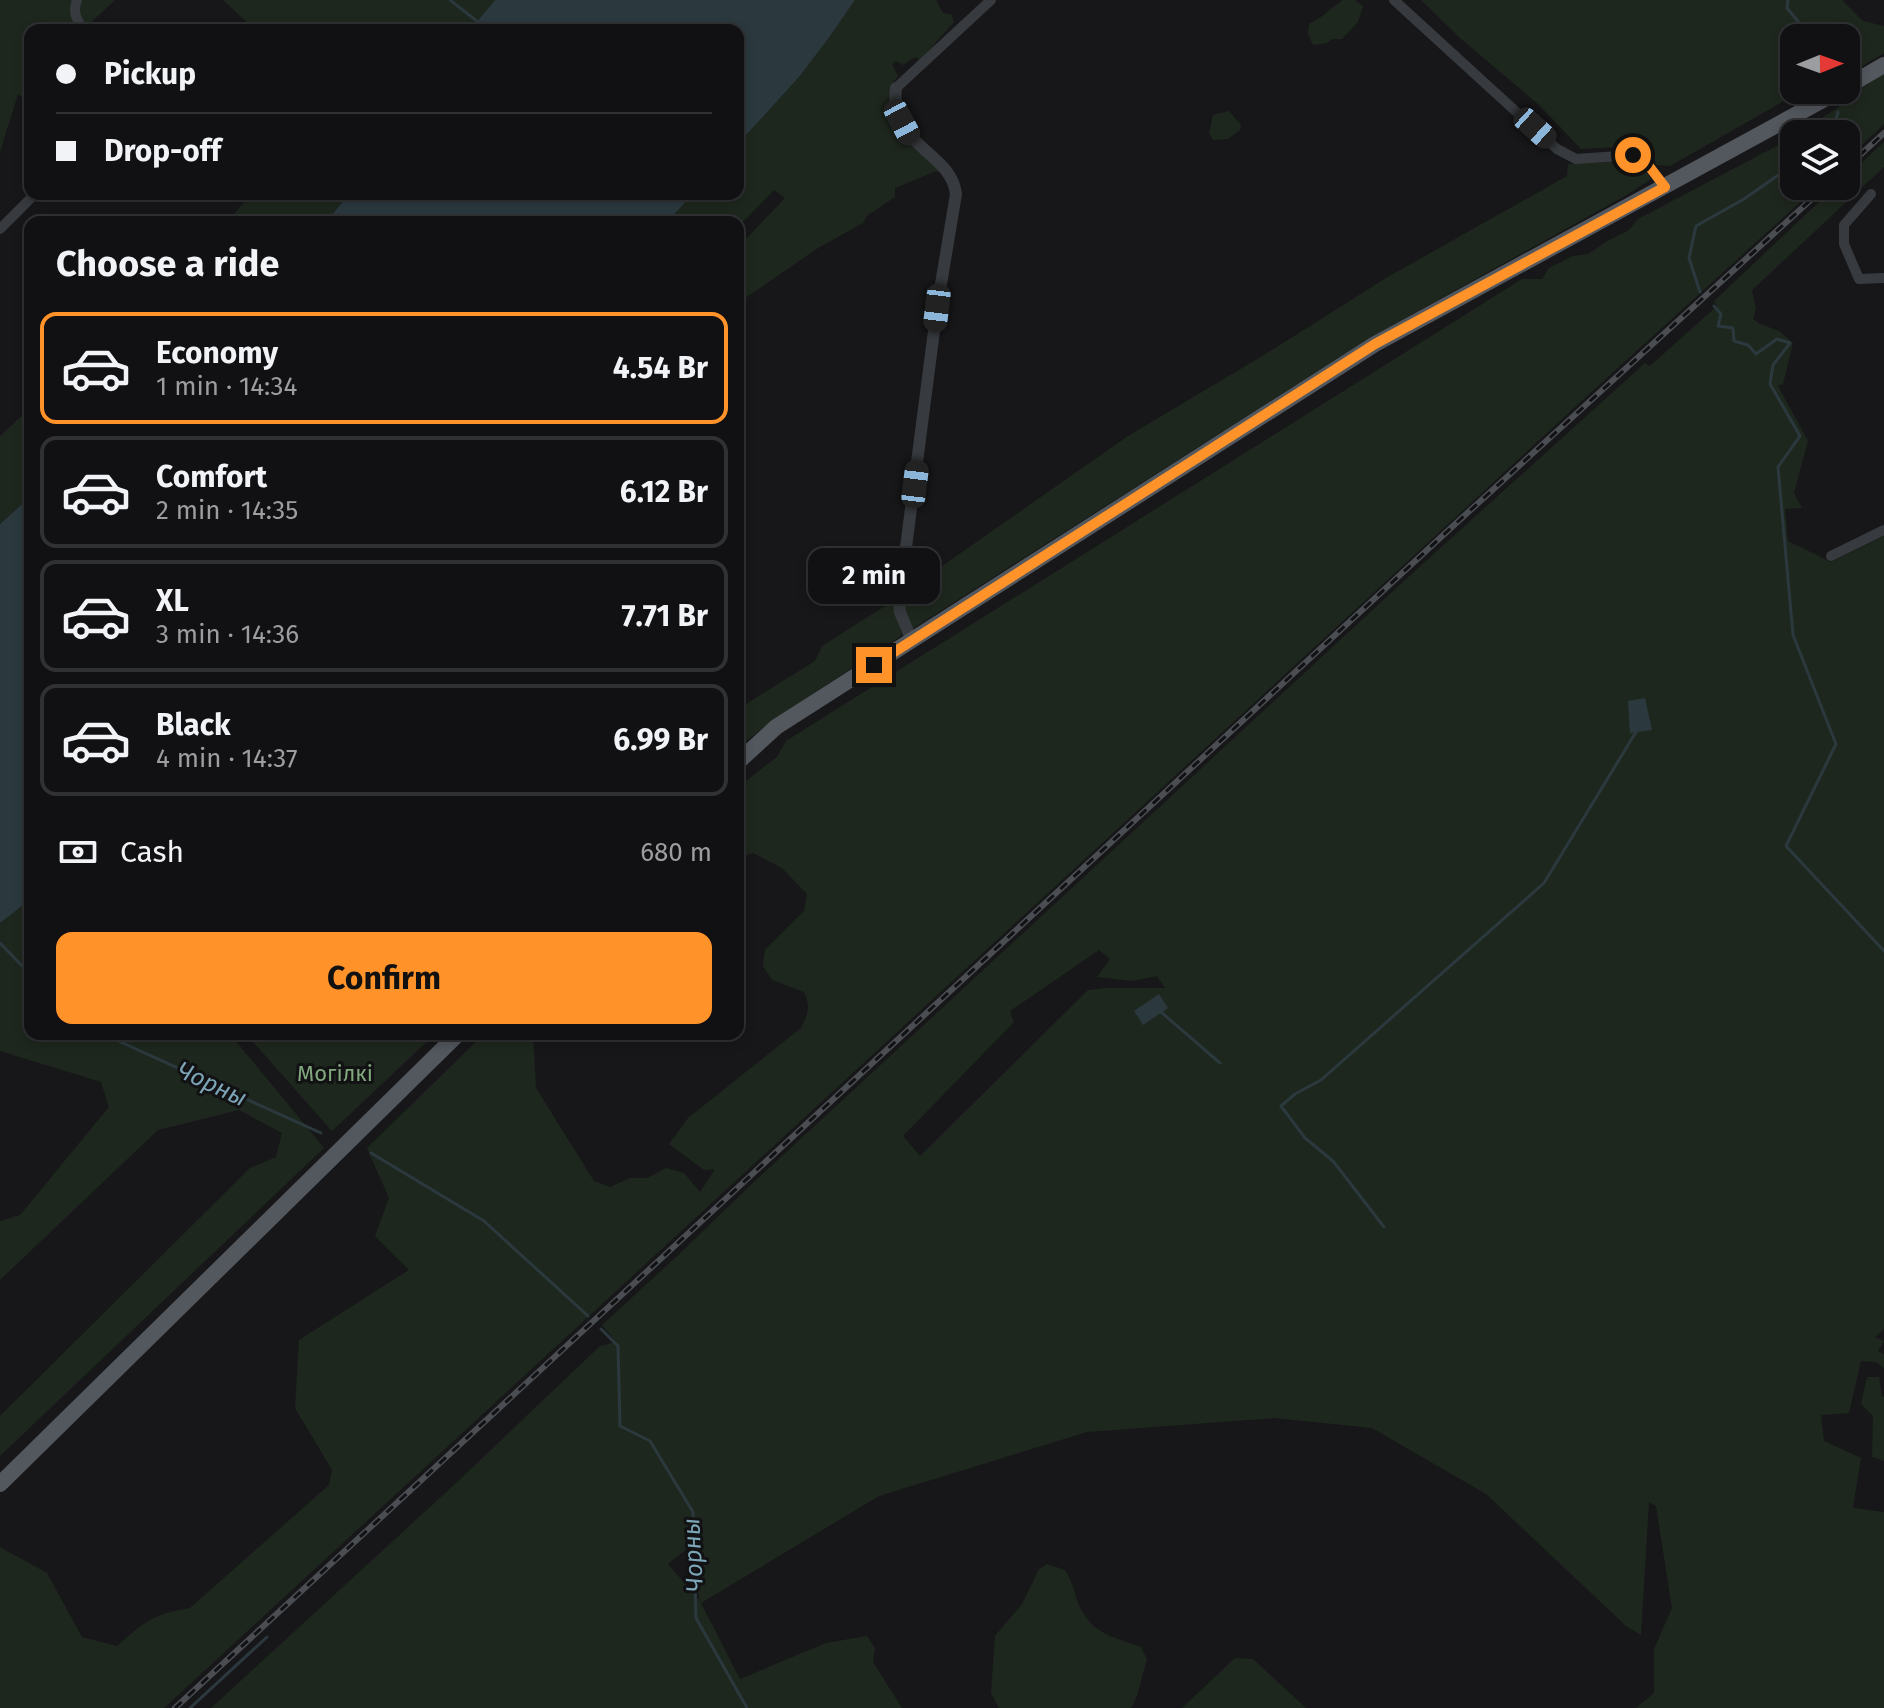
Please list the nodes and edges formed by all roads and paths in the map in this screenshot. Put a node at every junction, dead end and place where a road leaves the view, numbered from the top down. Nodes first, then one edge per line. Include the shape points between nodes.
1 (77, 0) edge
2 (991, 0) edge
3 (1394, 0) edge
4 (80, 24) edge
5 (1884, 65) edge
6 (1860, 79) edge
7 (896, 88) joint
8 (1817, 104) edge
9 (1665, 187) junction
10 (1871, 194) dead end
11 (29, 200) edge
12 (0, 229) edge
13 (1884, 278) edge
14 (1884, 530) edge
15 (1831, 556) dead end
16 (912, 641) junction
17 (744, 756) edge
18 (452, 1040) edge
19 (0, 1484) edge

1 - 4 street
2 - 7 street
3 - 9 street via 1557,149 1576,159 1633,155 1645,161
5 - 6 main road
7 - 16 street via 895,101 910,138 946,169 956,194 899,601
8 - 9 main road
9 - 16 main road via 1375,344
10 - 13 street via 1844,225 1844,244 1859,279
11 - 12 street
14 - 15 street
16 - 17 main road via 776,727
18 - 19 main road

